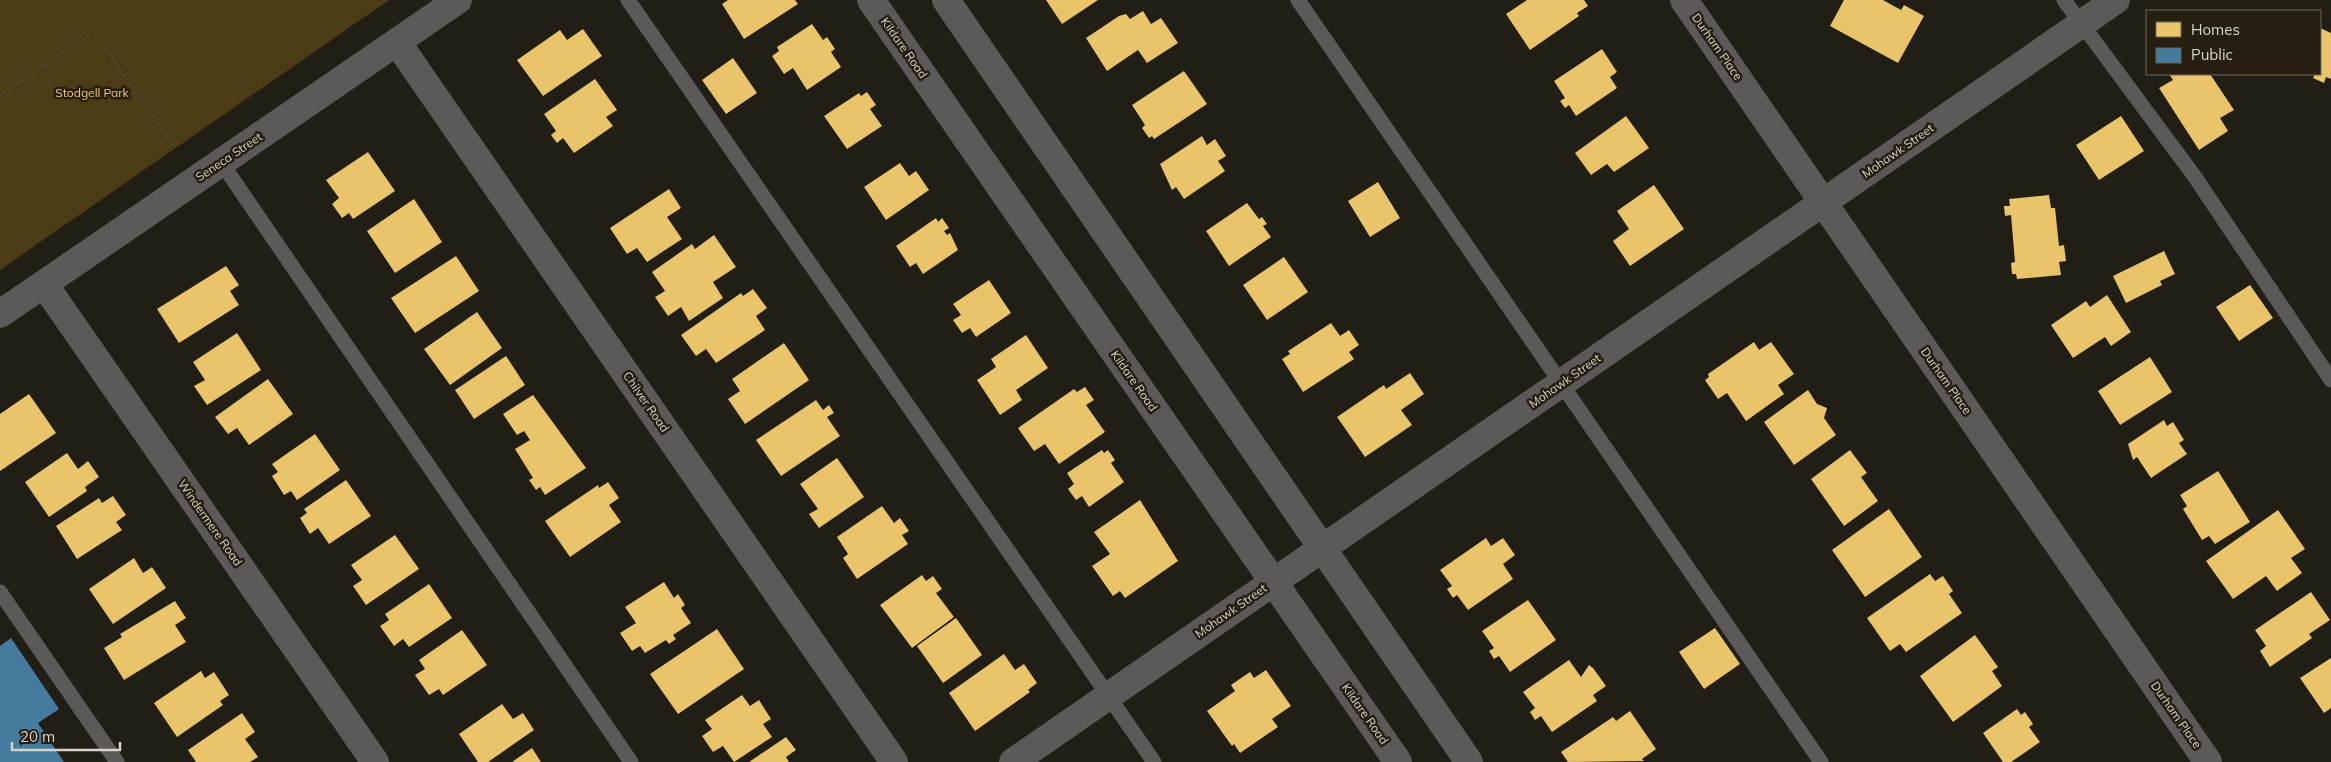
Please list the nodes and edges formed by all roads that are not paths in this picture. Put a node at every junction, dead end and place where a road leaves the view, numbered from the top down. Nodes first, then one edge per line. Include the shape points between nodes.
1 (458, 0) edge
2 (628, 0) edge
3 (871, 0) edge
4 (946, 0) edge
5 (1298, 0) edge
6 (1684, 0) edge
7 (2064, 0) edge
8 (2116, 0) edge
9 (2081, 24) junction
10 (397, 42) junction
11 (221, 162) junction
12 (1824, 202) junction
13 (44, 284) junction
14 (0, 314) edge
15 (2331, 380) edge
16 (1561, 384) junction
17 (1322, 548) junction
18 (1274, 582) junction
19 (0, 592) edge
20 (1109, 696) junction
21 (117, 762) edge
22 (375, 762) edge
23 (630, 762) edge
24 (894, 762) edge
25 (1012, 762) edge
26 (1154, 762) edge
27 (1398, 762) edge
28 (1469, 762) edge
29 (1821, 762) edge
30 (2208, 762) edge

1 - 10 street, Seneca Street
2 - 20 lane
3 - 18 street, Kildare Road
4 - 17 street
5 - 16 lane
6 - 12 street, Durham Place
7 - 9 lane
8 - 9 street, Mohawk Street
9 - 12 street, Mohawk Street
9 - 15 lane via 2194,177
10 - 11 street, Seneca Street
10 - 24 street, Chilver Road
11 - 13 street, Seneca Street
11 - 23 lane
12 - 16 street, Mohawk Street
12 - 30 street, Durham Place
13 - 14 street, Seneca Street
13 - 22 street, Windermere Road
16 - 17 street, Mohawk Street
16 - 29 lane
17 - 18 street, Mohawk Street
17 - 28 street
18 - 20 street, Mohawk Street
18 - 27 street, Kildare Road
19 - 21 lane
20 - 25 street, Mohawk Street
20 - 26 lane

